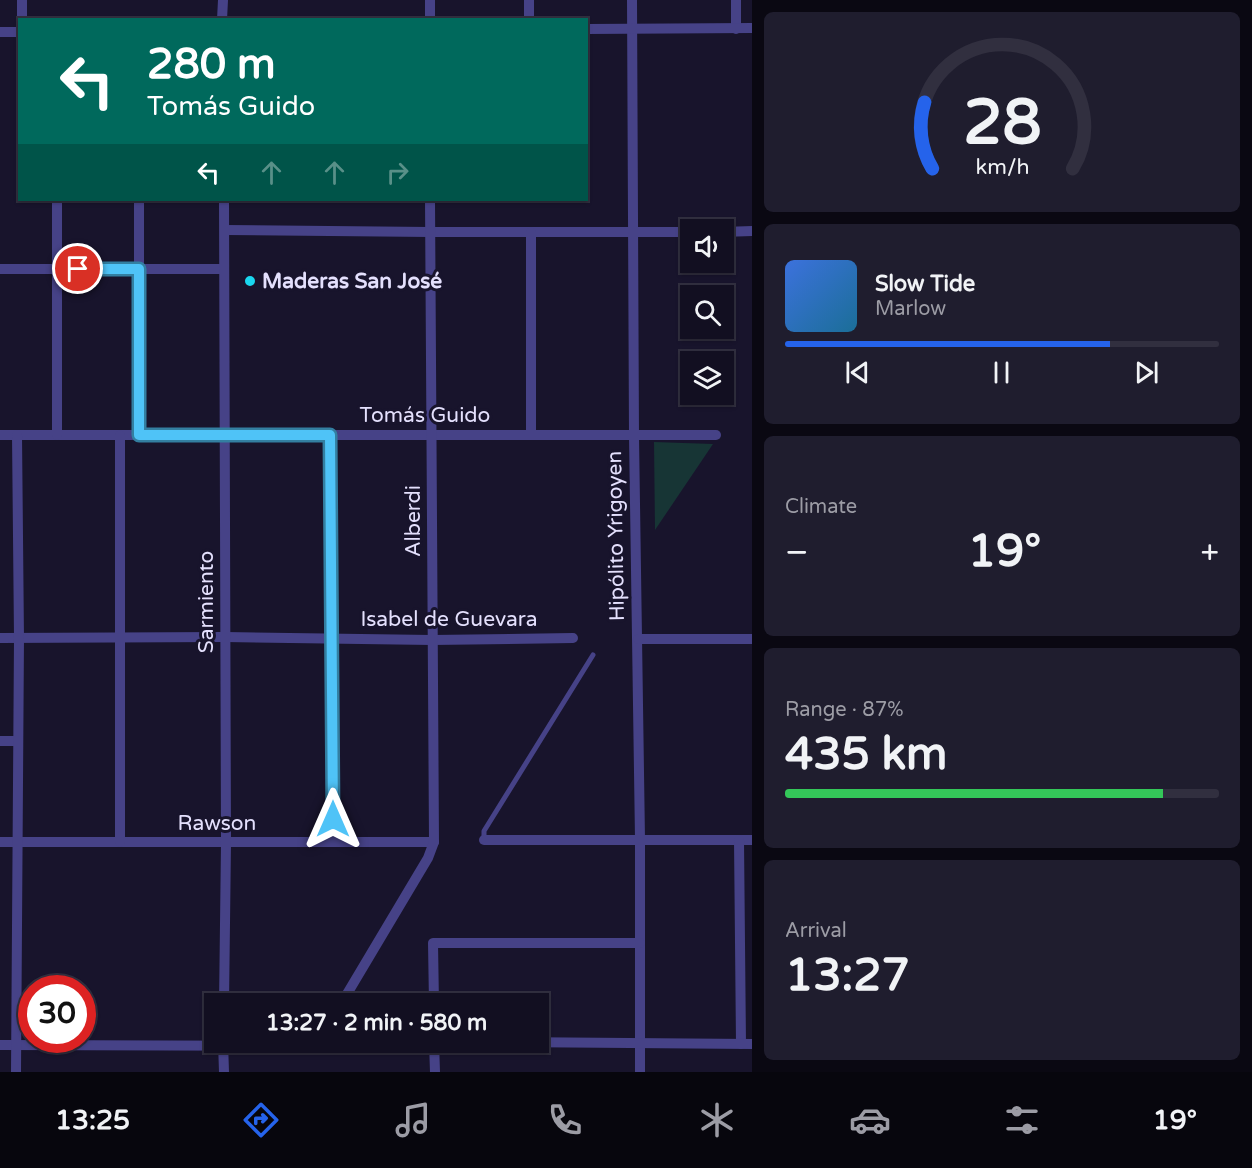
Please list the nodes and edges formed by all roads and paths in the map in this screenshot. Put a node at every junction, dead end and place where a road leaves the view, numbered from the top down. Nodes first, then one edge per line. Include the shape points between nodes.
1 (22, 0) edge
2 (223, 0) edge
3 (430, 0) edge
4 (529, 0) edge
5 (632, 0) edge
6 (736, 0) edge
7 (22, 18) edge
8 (222, 18) edge
9 (430, 18) edge
10 (529, 18) edge
11 (752, 28) edge
12 (588, 29) edge
13 (632, 29) junction
14 (736, 29) junction
15 (0, 32) edge
16 (18, 32) edge
17 (57, 201) edge
18 (139, 201) edge
19 (224, 201) edge
20 (430, 201) edge
21 (225, 230) junction
22 (752, 231) edge
23 (430, 232) junction
24 (531, 232) junction
25 (633, 232) junction
26 (680, 232) edge
27 (734, 232) edge
28 (0, 269) edge
29 (57, 269) junction
30 (139, 269) junction
31 (224, 269) junction
32 (0, 435) edge
33 (17, 435) junction
34 (57, 435) junction
35 (120, 435) junction
36 (139, 435) junction
37 (224, 435) junction
38 (330, 435) junction
39 (432, 435) junction
40 (531, 435) junction
41 (634, 435) junction
42 (716, 435) dead end
43 (120, 637) junction
44 (0, 638) edge
45 (19, 638) junction
46 (225, 638) junction
47 (573, 638) dead end
48 (331, 639) junction
49 (638, 639) junction
50 (752, 639) edge
51 (432, 640) junction
52 (593, 655) dead end
53 (0, 741) edge
54 (18, 741) junction
55 (640, 839) junction
56 (484, 840) joint
57 (740, 840) junction
58 (752, 840) edge
59 (0, 842) edge
60 (17, 842) junction
61 (120, 842) junction
62 (333, 842) junction
63 (434, 842) junction
64 (226, 843) junction
65 (640, 943) junction
66 (224, 993) edge
67 (348, 993) edge
68 (434, 993) edge
69 (549, 1043) edge
70 (204, 1044) edge
71 (639, 1044) junction
72 (747, 1044) edge
73 (0, 1045) edge
74 (17, 1045) junction
75 (223, 1053) edge
76 (434, 1053) edge
77 (16, 1072) edge
78 (224, 1072) edge
79 (435, 1072) edge
80 (640, 1072) edge

1 - 7 street
2 - 8 street
3 - 9 street
4 - 10 street
5 - 13 street, Hipólito Yrigoyen
6 - 14 street
11 - 14 street
12 - 13 street
13 - 14 street
13 - 25 street, Hipólito Yrigoyen
15 - 16 street
17 - 29 street
18 - 30 street
19 - 21 street, Sarmiento
20 - 23 street, Alberdi
21 - 23 street
21 - 31 street, Sarmiento
22 - 27 street
23 - 24 street
23 - 39 street, Alberdi
24 - 25 street
24 - 40 street
25 - 26 street
25 - 41 street, Hipólito Yrigoyen
28 - 29 street
29 - 30 street
29 - 34 street
30 - 31 street
30 - 36 street
31 - 37 street, Sarmiento
32 - 33 street, Tomás Guido
33 - 34 street, Tomás Guido
33 - 45 street
34 - 35 street, Tomás Guido
35 - 36 street, Tomás Guido
35 - 43 street
36 - 37 street, Tomás Guido
37 - 38 street, Tomás Guido
37 - 46 street, Sarmiento
38 - 39 street, Tomás Guido
38 - 48 street
39 - 40 street, Tomás Guido
39 - 51 street, Alberdi
40 - 41 street, Tomás Guido
41 - 42 street, Tomás Guido
41 - 49 street, Hipólito Yrigoyen
43 - 45 street, Isabel de Guevara
43 - 46 street, Isabel de Guevara
43 - 61 street
44 - 45 street, Isabel de Guevara
45 - 54 street
46 - 48 street, Isabel de Guevara
46 - 64 street, Sarmiento
47 - 51 street, Isabel de Guevara
48 - 51 street, Isabel de Guevara
48 - 62 street
49 - 50 street
49 - 55 street, Hipólito Yrigoyen
51 - 63 street, Alberdi
52 - 56 lane via 484,831
53 - 54 street
54 - 60 street
55 - 56 street
55 - 57 street
55 - 65 street, Hipólito Yrigoyen
57 - 58 street
57 - 72 street
59 - 60 street, Rawson
60 - 61 street, Rawson
60 - 74 street
61 - 64 street, Rawson
62 - 63 street, Rawson
62 - 64 street, Rawson
63 - 67 street
64 - 66 street, Sarmiento
65 - 68 street via 433,943
65 - 71 street, Hipólito Yrigoyen
69 - 71 street
70 - 74 street
71 - 72 street
71 - 80 street, Hipólito Yrigoyen
73 - 74 street
74 - 77 street
75 - 78 street
76 - 79 street

